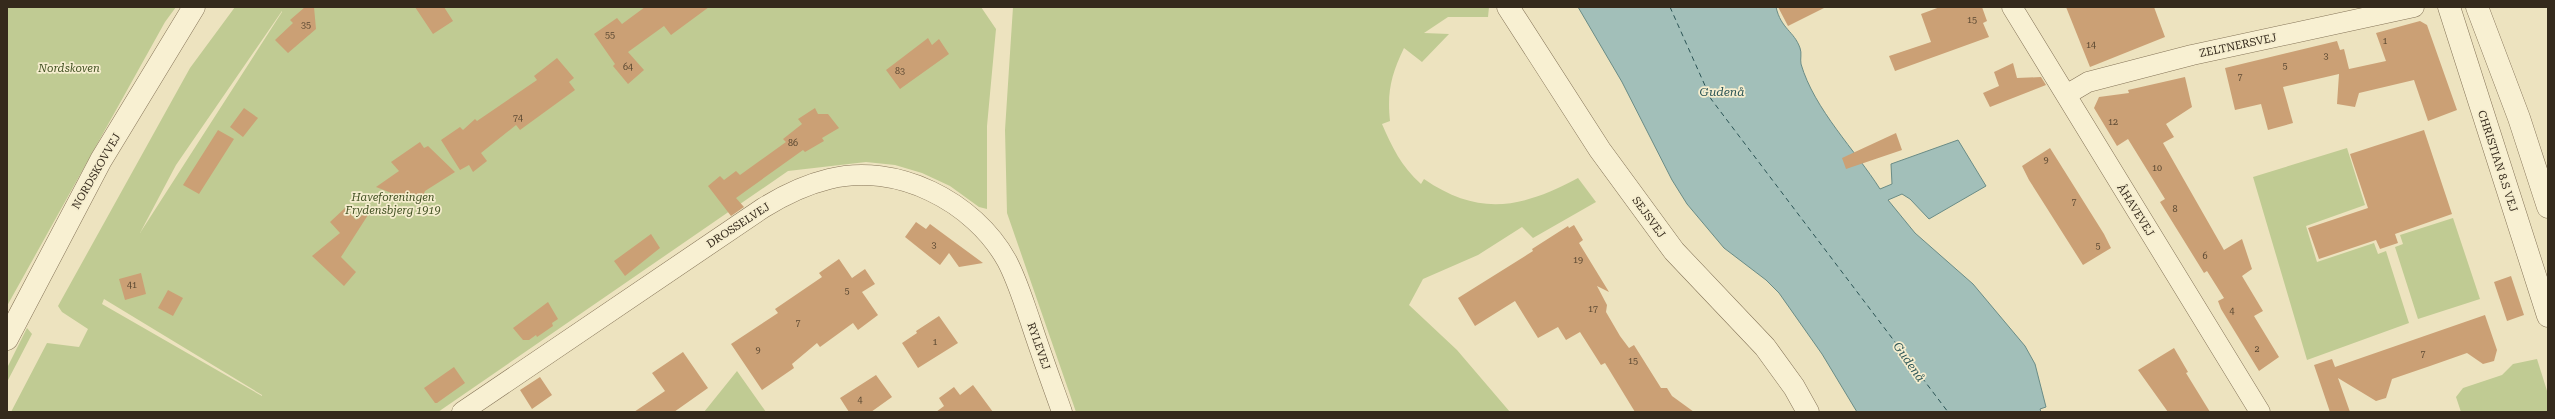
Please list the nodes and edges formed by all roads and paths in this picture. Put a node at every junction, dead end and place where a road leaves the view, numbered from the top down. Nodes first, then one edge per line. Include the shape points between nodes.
1 (194, 7) edge
2 (1508, 7) edge
3 (2012, 7) edge
4 (2414, 7) edge
5 (2449, 7) edge
6 (2477, 7) edge
7 (2066, 95) junction
8 (2548, 207) edge
9 (1016, 280) joint
10 (2548, 316) edge
11 (7, 340) edge
12 (462, 412) edge
13 (1062, 412) edge
14 (1808, 412) edge
15 (2260, 412) edge

1 - 11 street, NORDSKOVVEJ via 101,160
2 - 14 street, SEJSVEJ via 1600,150 1674,251 1765,347 1794,387
3 - 7 street, ÅHAVEVEJ
4 - 7 street, ZELTNERSVEJ via 2192,55 2088,82
5 - 10 street, CHRISTIAN 8.S VEJ
6 - 8 street via 2519,118
7 - 15 street, ÅHAVEVEJ
9 - 12 street, DROSSELVEJ via 994,242 969,215 938,194 904,181 867,175 830,178 795,189 763,208
9 - 13 street, RYLEVEJ

